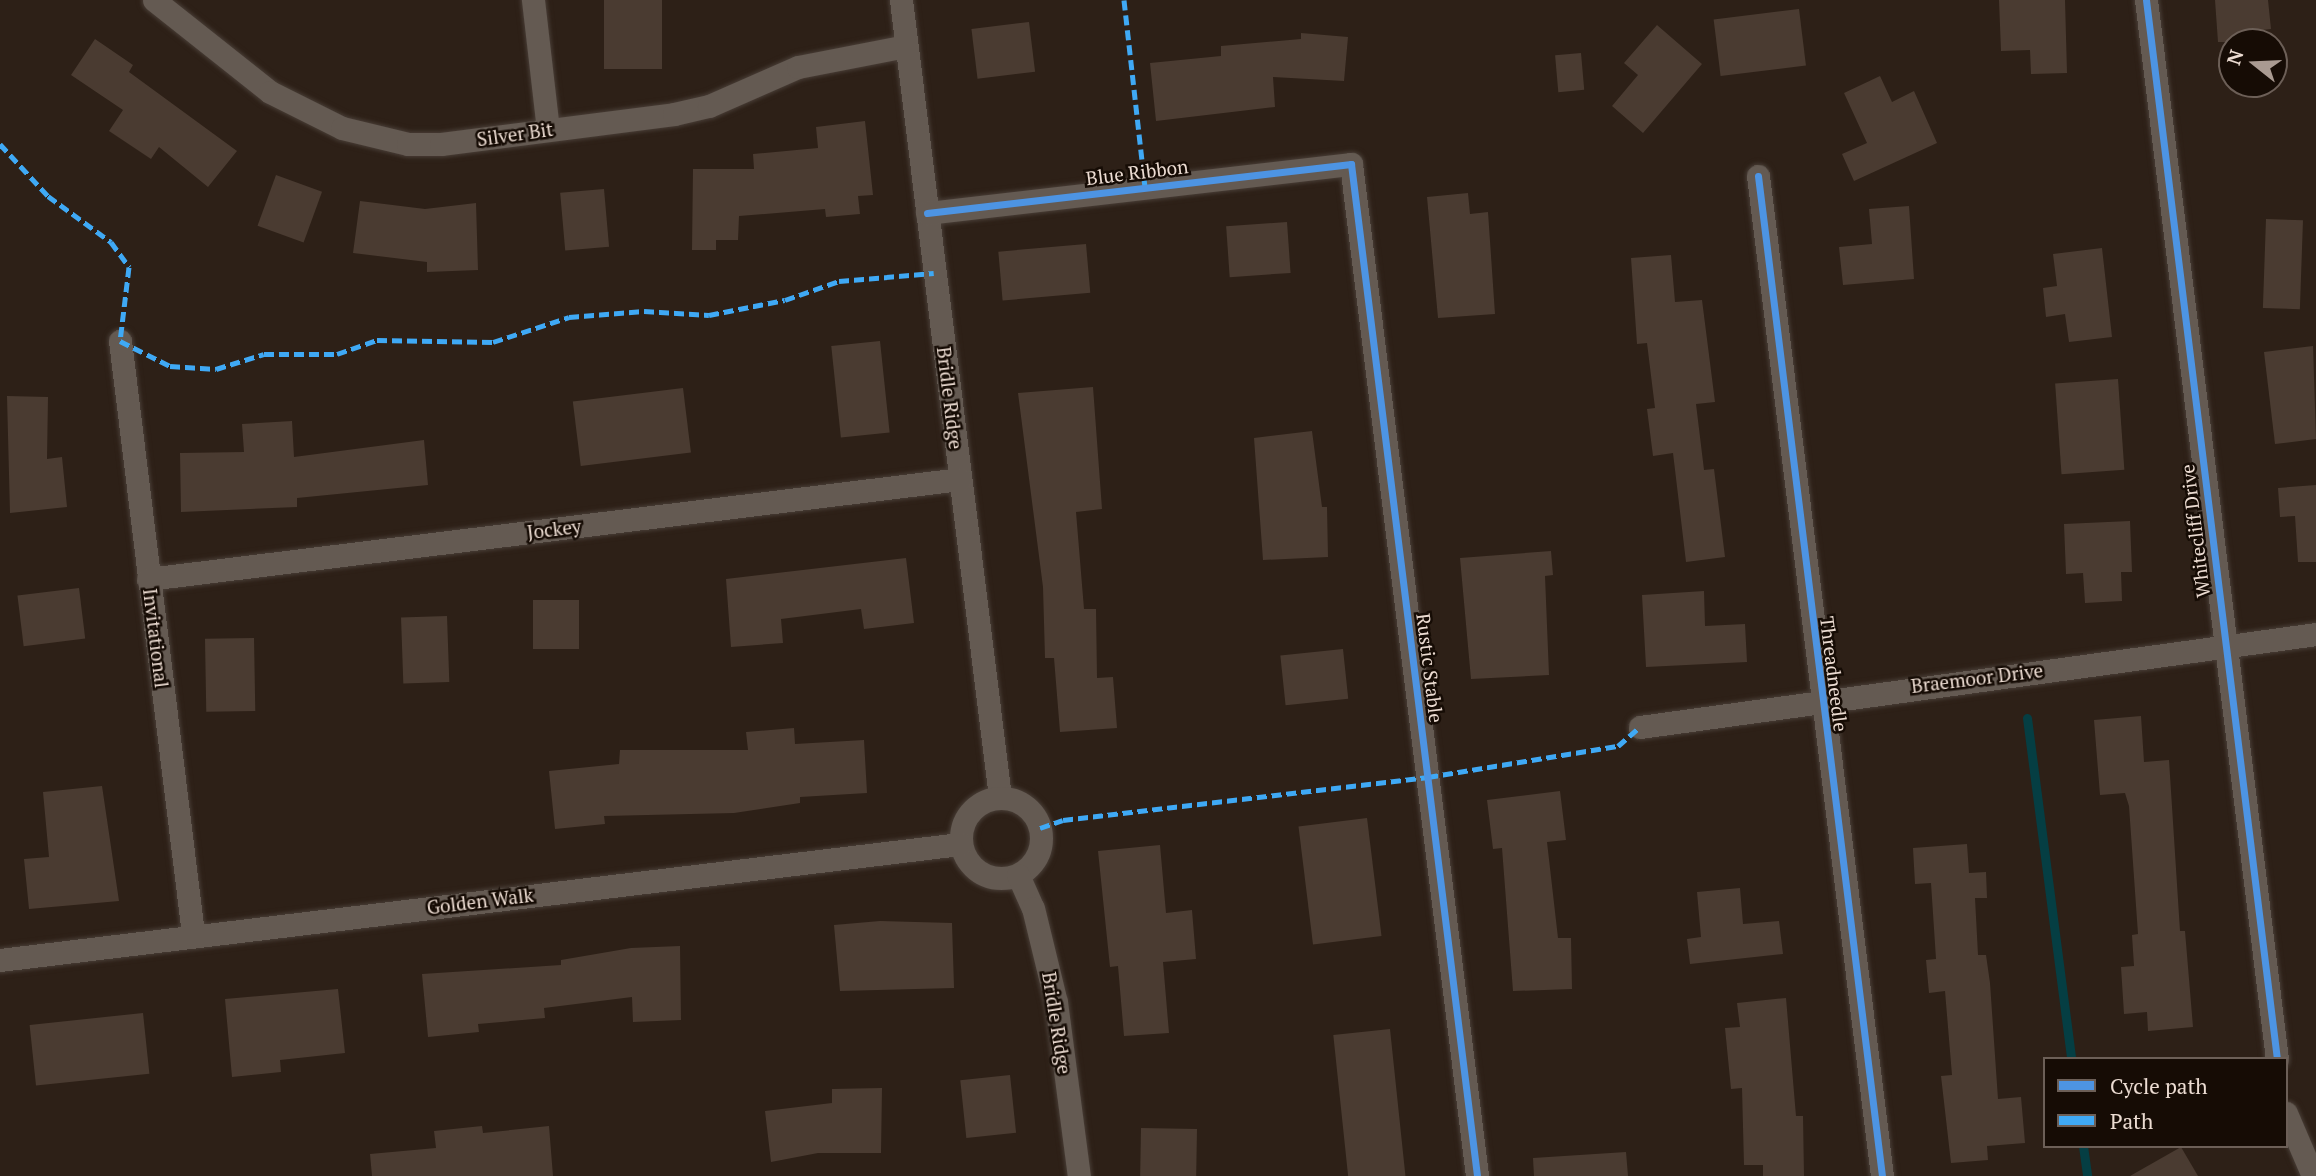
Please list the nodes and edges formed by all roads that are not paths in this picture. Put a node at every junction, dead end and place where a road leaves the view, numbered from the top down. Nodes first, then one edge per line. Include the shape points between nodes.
1 (154, 0) edge
2 (533, 0) edge
3 (901, 0) edge
4 (2146, 0) edge
5 (906, 46) junction
6 (548, 129) junction
7 (1352, 164) joint
8 (1758, 176) dead end
9 (927, 213) junction
10 (120, 341) dead end
11 (960, 479) junction
12 (148, 579) junction
13 (2316, 634) edge
14 (2225, 645) junction
15 (1821, 698) junction
16 (1640, 727) dead end
17 (1000, 797) junction
18 (960, 844) junction
19 (1018, 875) junction
20 (193, 934) junction
21 (0, 960) edge
22 (2277, 1057) edge
23 (2288, 1118) edge
24 (1079, 1176) edge
25 (1478, 1176) edge
26 (1882, 1176) edge
27 (2313, 1176) edge

1 - 6 street, Silver Bit via 270,93 342,128 408,144 441,144
2 - 6 street
3 - 5 street, Bridle Ridge
4 - 14 street, Whitecliff Drive
5 - 6 street, Silver Bit via 798,67 709,106
5 - 9 street, Bridle Ridge
7 - 9 street, Blue Ribbon
7 - 25 street, Rustic Stable
8 - 15 street, Threadneedle
9 - 11 street, Bridle Ridge
10 - 12 street, Invitational
11 - 12 street, Jockey
11 - 17 street, Bridle Ridge
12 - 20 street, Invitational
13 - 14 street, Braemoor Drive
14 - 15 street, Braemoor Drive
14 - 22 street, Whitecliff Drive
15 - 16 street, Braemoor Drive
15 - 26 street, Threadneedle
17 - 18 street via 969,812
17 - 19 street via 1026,805 1040,828 1038,856
18 - 19 street via 965,858 988,877
18 - 20 street, Golden Walk
19 - 24 street, Bridle Ridge via 1037,921 1055,1002
20 - 21 street, Golden Walk
23 - 27 street

